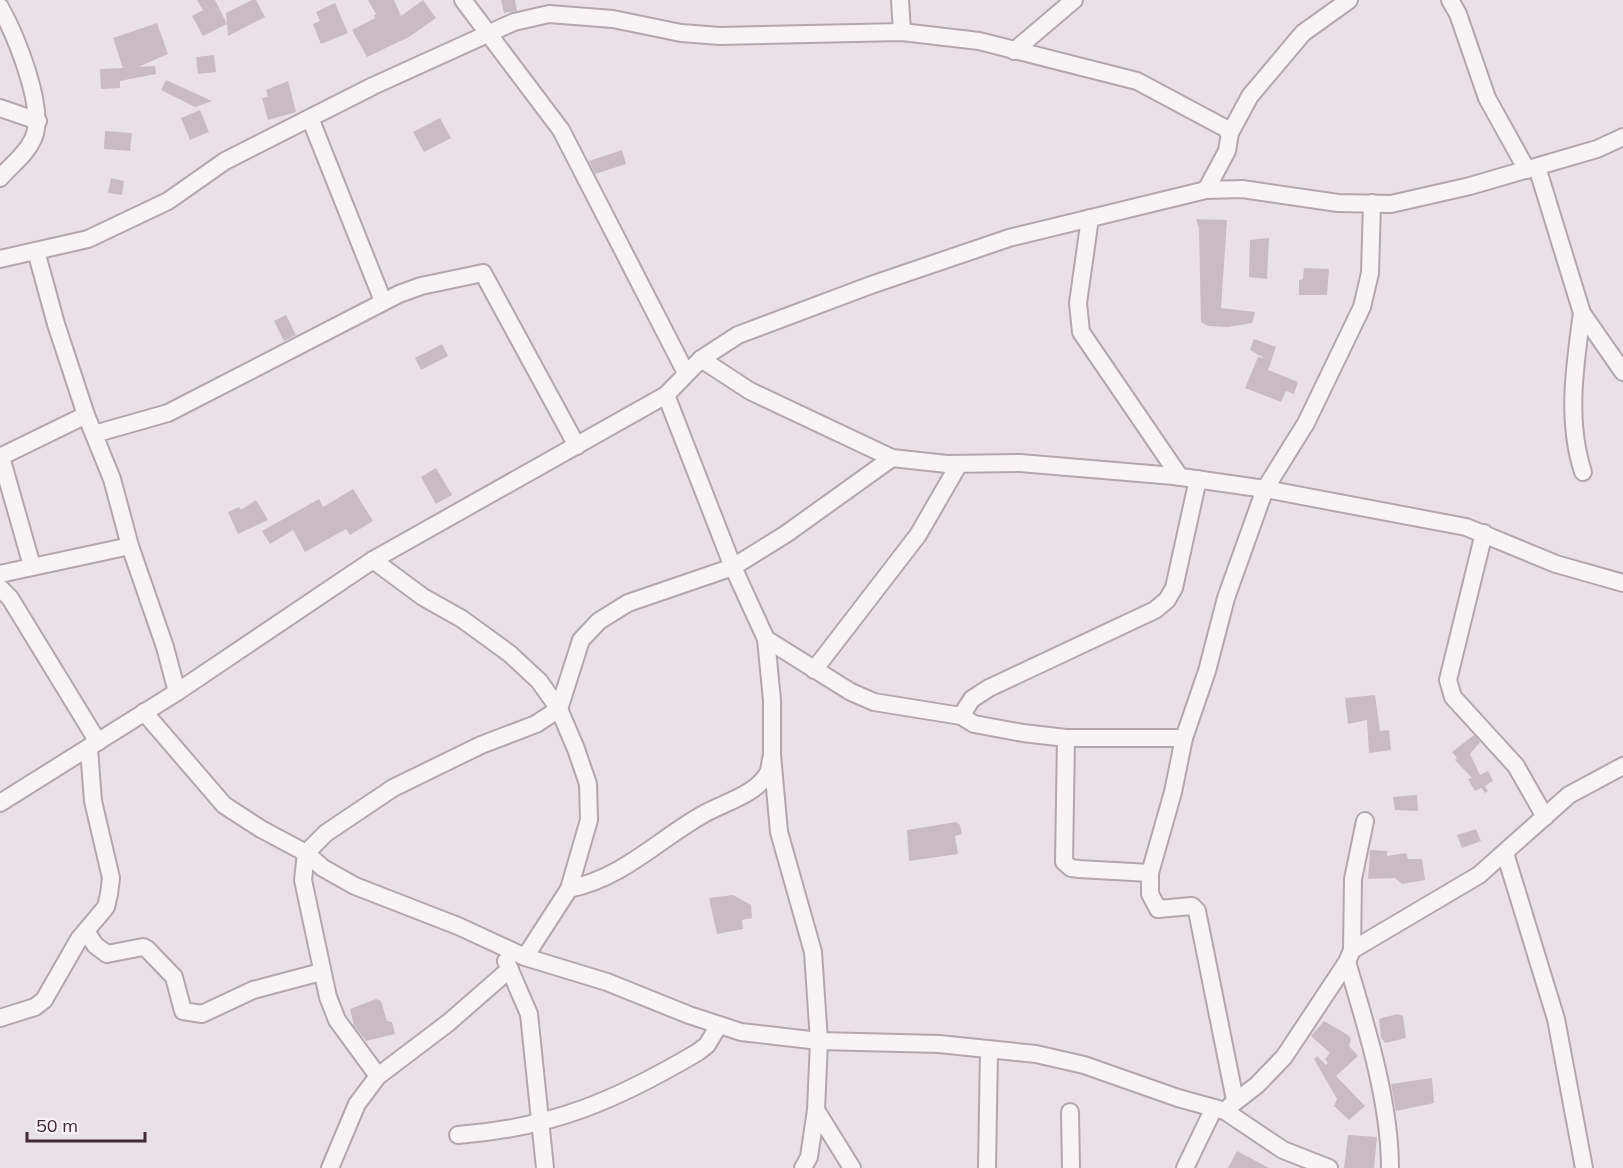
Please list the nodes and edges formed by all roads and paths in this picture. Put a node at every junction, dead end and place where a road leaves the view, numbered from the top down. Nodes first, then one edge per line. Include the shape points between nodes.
1 (463, 0) edge
2 (900, 0) edge
3 (1074, 0) edge
4 (1349, 0) edge
5 (1450, 0) edge
6 (0, 7) edge
7 (902, 32) junction
8 (489, 33) junction
9 (1014, 51) junction
10 (0, 108) edge
11 (310, 118) junction
12 (38, 121) junction
13 (1230, 133) junction
14 (1623, 136) edge
15 (1532, 168) junction
16 (0, 178) edge
17 (1206, 190) junction
18 (1372, 204) junction
19 (1090, 218) junction
20 (36, 251) junction
21 (0, 259) edge
22 (383, 301) junction
23 (1582, 313) junction
24 (701, 359) junction
25 (1623, 372) edge
26 (686, 373) junction
27 (666, 395) junction
28 (86, 415) junction
29 (118, 428) junction
30 (94, 434) junction
31 (577, 446) junction
32 (102, 454) junction
33 (0, 457) edge
34 (892, 458) junction
35 (959, 464) junction
36 (1583, 472) dead end
37 (1180, 477) junction
38 (1198, 479) junction
39 (1265, 489) junction
40 (1484, 533) junction
41 (130, 546) junction
42 (373, 560) junction
43 (32, 566) junction
44 (733, 567) junction
45 (0, 574) edge
46 (1623, 583) edge
47 (0, 588) edge
48 (766, 639) junction
49 (814, 670) junction
50 (177, 692) junction
51 (559, 710) junction
52 (144, 712) junction
53 (961, 716) junction
54 (1066, 738) junction
55 (1184, 738) junction
56 (94, 746) junction
57 (772, 755) junction
58 (1623, 766) edge
59 (0, 803) edge
60 (1545, 817) junction
61 (1365, 821) dead end
62 (306, 853) junction
63 (1506, 853) junction
64 (1150, 873) junction
65 (569, 889) junction
66 (86, 931) junction
67 (499, 946) junction
68 (1349, 956) junction
69 (525, 957) junction
70 (510, 969) junction
71 (321, 972) junction
72 (0, 1018) edge
73 (719, 1024) junction
74 (819, 1041) junction
75 (989, 1050) junction
76 (378, 1076) junction
77 (1225, 1106) junction
78 (816, 1110) junction
79 (1070, 1112) dead end
80 (540, 1124) junction
81 (458, 1135) dead end
82 (330, 1168) edge
83 (545, 1168) edge
84 (803, 1168) edge
85 (852, 1168) edge
86 (987, 1168) edge
87 (1071, 1168) edge
88 (1185, 1168) edge
89 (1329, 1168) edge
90 (1390, 1168) edge
91 (1584, 1168) edge

1 - 8 street
2 - 7 street
3 - 9 street
4 - 13 street via 1303,33 1250,96
5 - 15 street via 1466,33 1487,98
6 - 12 street via 16,36
7 - 8 street via 720,36 681,33 613,19 549,14
7 - 9 street via 979,40
8 - 11 street
8 - 26 street via 561,130
9 - 13 street via 1137,81
10 - 12 street
11 - 20 street via 225,161 168,201 88,239
11 - 22 street
12 - 16 street via 33,140
13 - 17 street via 1227,151
14 - 15 street via 1597,149
15 - 18 street via 1391,204
15 - 23 street
17 - 18 street via 1242,189
17 - 19 street
18 - 39 street via 1370,273 1362,307 1306,423
19 - 24 street via 1009,238 871,285 738,335
19 - 37 street via 1078,303 1081,332
20 - 21 street
20 - 28 street
22 - 29 street via 168,413
22 - 31 street via 421,286 485,274
23 - 25 street
23 - 36 street via 1573,407 1577,455
24 - 26 street
24 - 34 street via 750,391
26 - 27 street
27 - 31 street
27 - 44 street
28 - 30 street
28 - 33 street
29 - 30 street
29 - 32 street
30 - 32 street
31 - 42 street
32 - 41 street
33 - 43 street
34 - 35 street
34 - 44 street via 796,528
35 - 37 street via 1020,463
35 - 49 street via 918,536
37 - 38 street
38 - 39 street
38 - 53 street via 1174,588 1167,600 1155,610 989,688 972,699
39 - 40 street
39 - 55 street via 1226,598 1208,670
40 - 46 street via 1556,564
40 - 60 street via 1451,663 1449,688 1516,766
41 - 43 street
41 - 50 street
42 - 50 street
42 - 51 street via 510,654 539,681
43 - 45 street
44 - 48 street
44 - 51 street via 628,603 599,621 581,640
47 - 56 street via 10,598
48 - 49 street
48 - 57 street
49 - 53 street via 874,702
50 - 52 street
51 - 62 street via 393,788 326,833
51 - 65 street via 582,766 591,801
52 - 56 street
52 - 62 street via 224,805
53 - 54 street via 974,724
54 - 55 street
54 - 64 street via 1064,862 1071,868
55 - 64 street
56 - 59 street
56 - 66 street via 93,801 111,878 106,907
57 - 65 street via 768,772 753,788 702,814 625,869 592,884
57 - 74 street via 779,832 813,952
58 - 60 street via 1569,795
60 - 63 street
61 - 68 street via 1353,879
62 - 67 street via 355,886
62 - 71 street via 303,880
63 - 68 street via 1479,875
63 - 91 street via 1556,1019
64 - 77 street via 1150,894 1158,909 1192,906 1197,911
65 - 69 street
66 - 71 street via 107,954 143,947 147,950 174,977 183,1011 189,1014 202,1014 253,990
66 - 72 street via 44,1000 35,1007
67 - 69 street
67 - 70 street
68 - 77 street via 1284,1057 1257,1084
68 - 90 street via 1387,1115
69 - 73 street via 607,982
70 - 76 street
70 - 80 street via 529,1014
71 - 76 street via 337,1020
73 - 74 street via 741,1032
73 - 80 street via 707,1045 678,1064 600,1104
74 - 75 street via 939,1044
74 - 78 street
75 - 77 street via 1036,1054 1084,1065 1178,1098
75 - 86 street
76 - 82 street via 357,1104
77 - 88 street
77 - 89 street via 1283,1150
78 - 84 street via 809,1156
78 - 85 street
79 - 87 street
80 - 81 street
80 - 83 street

